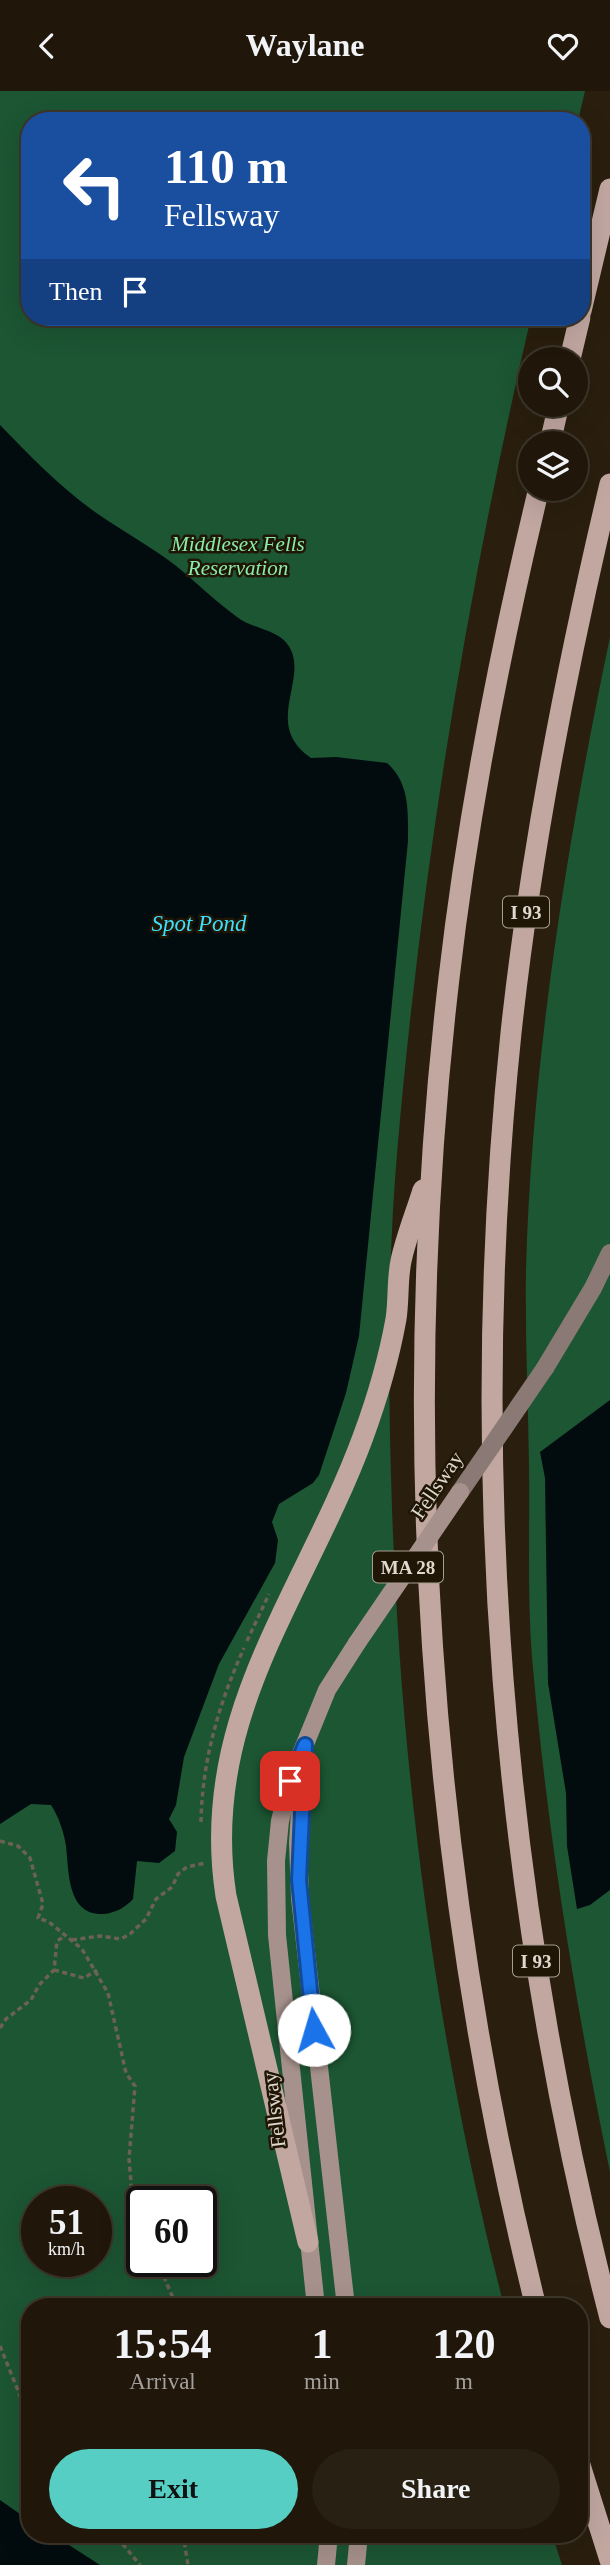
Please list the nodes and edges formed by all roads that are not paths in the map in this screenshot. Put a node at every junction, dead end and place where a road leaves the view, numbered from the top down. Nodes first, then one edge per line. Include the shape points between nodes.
1 (610, 189) edge
2 (590, 273) edge
3 (578, 326) edge
4 (573, 347) edge
5 (610, 484) edge
6 (536, 501) edge
7 (433, 1162) junction
8 (610, 1253) edge
9 (305, 1745) junction
10 (309, 2242) junction
11 (315, 2298) edge
12 (344, 2298) edge
13 (534, 2298) edge
14 (610, 2318) edge
15 (588, 2490) edge
16 (328, 2543) edge
17 (358, 2543) edge
18 (610, 2560) edge
19 (327, 2565) edge
20 (356, 2565) edge

1 - 2 highway
3 - 4 highway
5 - 14 highway, I 93 via 557,719 520,957 496,1222 492,1411 501,1649 520,1850 559,2099
6 - 7 highway via 499,666 466,854 443,1029
7 - 10 highway via 401,1262 393,1337 363,1436 261,1660 236,1725 223,1791 222,1861 235,1935
7 - 13 highway via 424,1421 430,1614 440,1741 453,1866 482,2056
8 - 9 main road, Fellsway / MA 28, bridge via 545,1368 327,1690
9 - 10 main road, Fellsway / MA 28 via 284,1801 275,1899
9 - 12 main road, Fellsway / MA 28 via 298,1843 300,1898
10 - 11 main road, Fellsway / MA 28
15 - 18 highway
16 - 19 main road
17 - 20 main road

